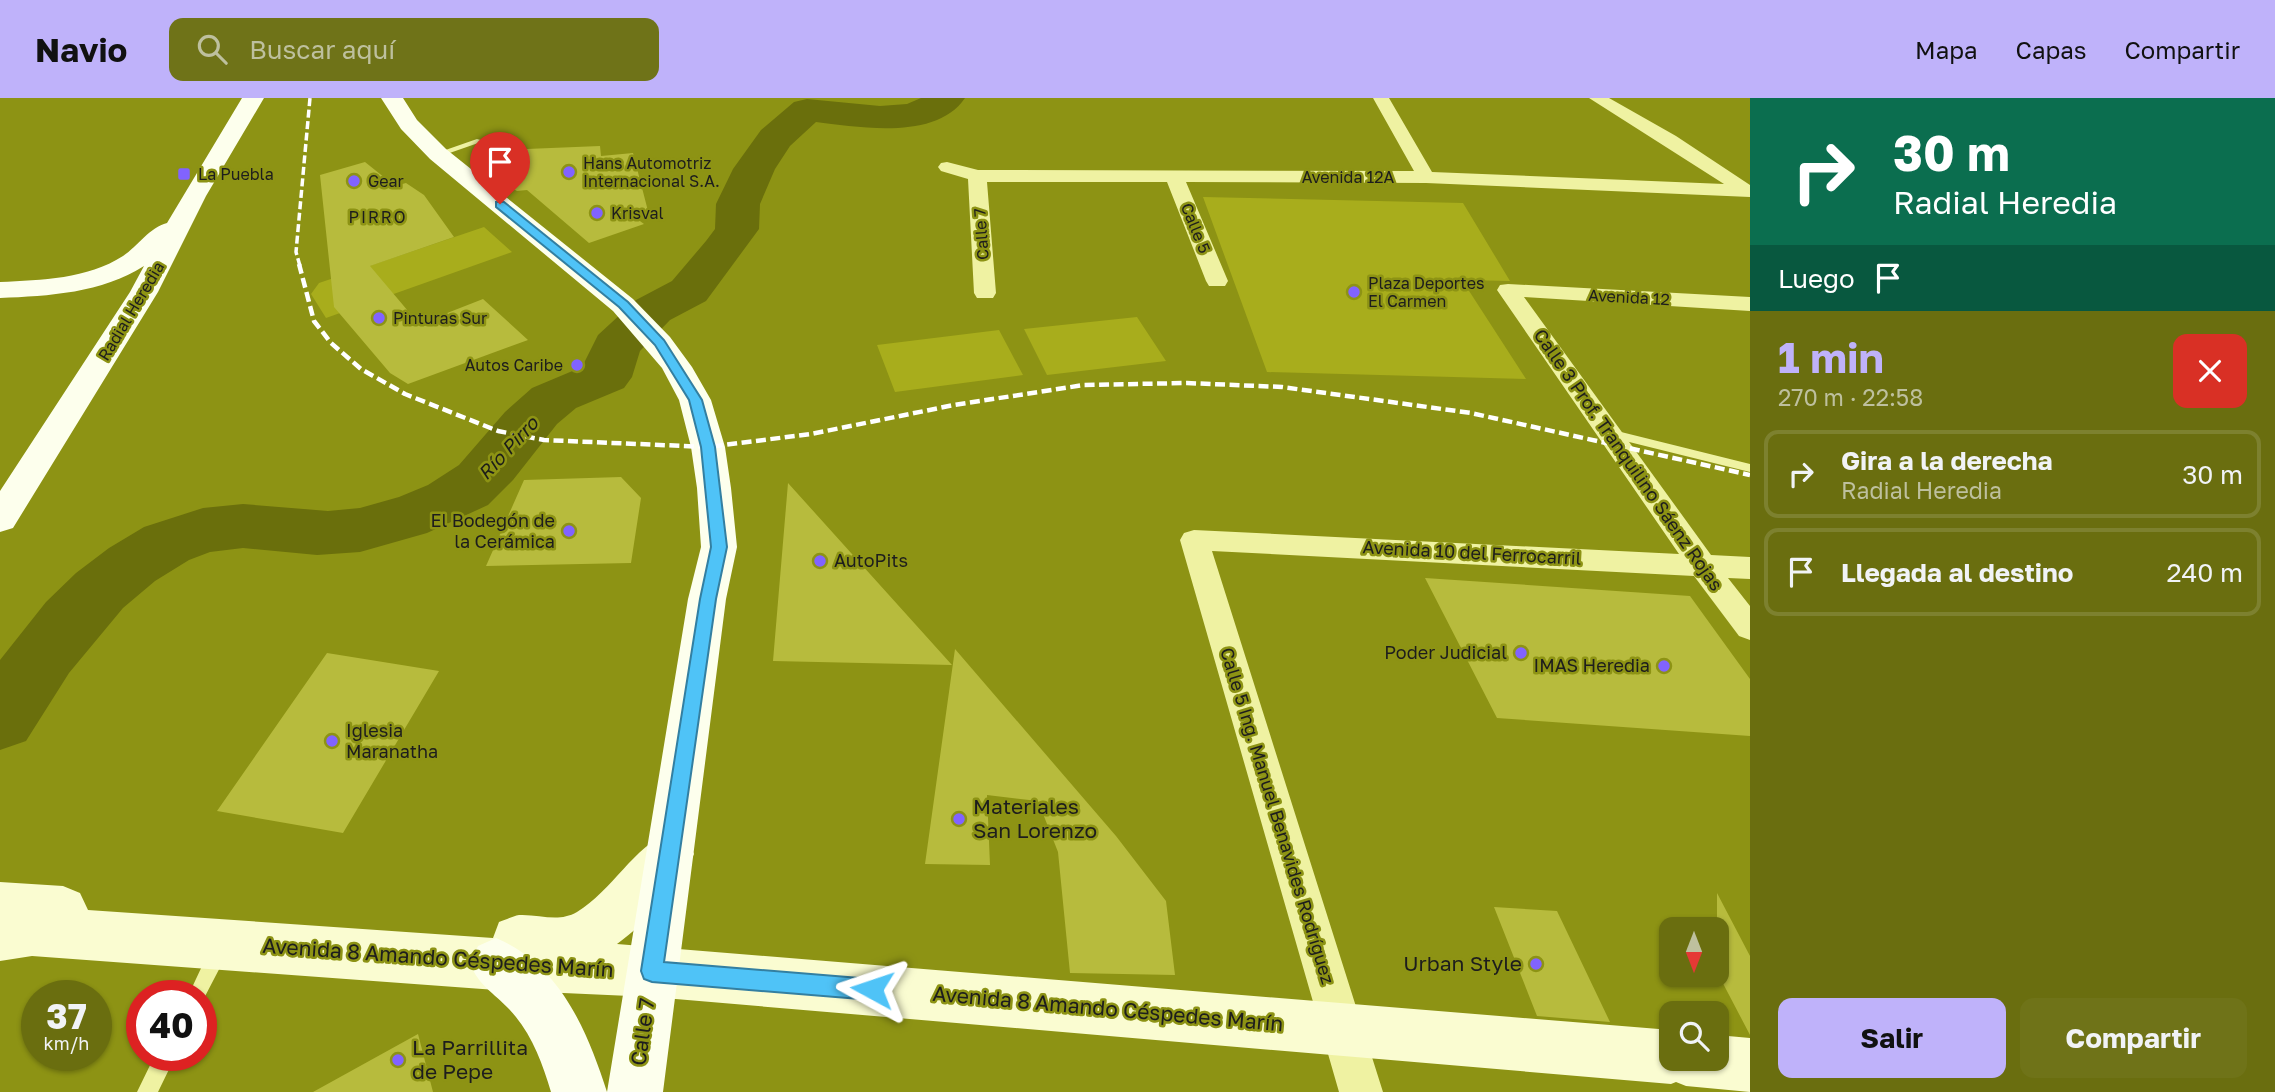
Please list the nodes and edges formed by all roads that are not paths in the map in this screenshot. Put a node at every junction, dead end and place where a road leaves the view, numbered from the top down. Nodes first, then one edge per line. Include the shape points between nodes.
1 (253, 98) edge
2 (391, 98) edge
3 (1381, 98) edge
4 (1597, 98) edge
5 (480, 141) dead end
6 (438, 155) junction
7 (947, 167) dead end
8 (1174, 175) junction
9 (977, 176) junction
10 (1426, 177) junction
11 (1748, 192) edge
12 (194, 196) junction
13 (1217, 281) dead end
14 (0, 290) edge
15 (1508, 290) joint
16 (985, 293) dead end
17 (1750, 304) edge
18 (1609, 433) junction
19 (1750, 468) edge
20 (0, 519) edge
21 (1194, 540) joint
22 (1702, 565) junction
23 (1750, 568) edge
24 (1750, 628) edge
25 (670, 855) junction
26 (0, 906) edge
27 (0, 936) edge
28 (224, 944) junction
29 (496, 964) junction
30 (652, 971) junction
31 (205, 980) edge
32 (1341, 1028) junction
33 (1659, 1057) edge
34 (1729, 1063) edge
35 (1750, 1065) edge
36 (158, 1071) edge
37 (147, 1092) edge
38 (579, 1092) edge
39 (635, 1092) edge
40 (1361, 1092) edge

1 - 12 main road, Radial Heredia
2 - 6 main road
3 - 10 street
4 - 11 street
5 - 6 lane
6 - 25 main road via 623,304 659,343 695,400 708,447 719,547
7 - 9 street, Avenida 12A
8 - 9 street, Avenida 12A
8 - 10 street, Avenida 12A
8 - 13 street, Calle 5
9 - 16 street, Calle 7
10 - 11 street, Avenida 12A
12 - 14 main road via 156,245 126,266 64,285
12 - 20 main road, Radial Heredia via 144,292
15 - 17 street, Avenida 12
15 - 18 street, Calle 3 Prof. Tranquilino Sáenz Rojas
18 - 19 lane
18 - 22 street, Calle 3 Prof. Tranquilino Sáenz Rojas
21 - 22 street, Avenida 10 del Ferrocarril
21 - 32 street, Calle 5 Ing. Manuel Benavides Rodríguez
22 - 23 street, Avenida 10 del Ferrocarril
22 - 24 street, Calle 3 Prof. Tranquilino Sáenz Rojas
25 - 26 street, Avenida 8 Amando Céspedes Marín via 615,914 590,933 560,943
25 - 30 main road
27 - 28 street, Avenida 8 Amando Céspedes Marín via 32,930
28 - 29 street, Avenida 8 Amando Céspedes Marín
28 - 31 lane
29 - 30 street, Avenida 8 Amando Céspedes Marín
29 - 38 main road via 529,991 551,1022
30 - 32 street, Avenida 8 Amando Céspedes Marín
30 - 39 main road, Calle 7
32 - 33 street, Avenida 8 Amando Céspedes Marín
32 - 40 street, Calle 5 Ing. Manuel Benavides Rodríguez
34 - 35 street
36 - 37 lane

